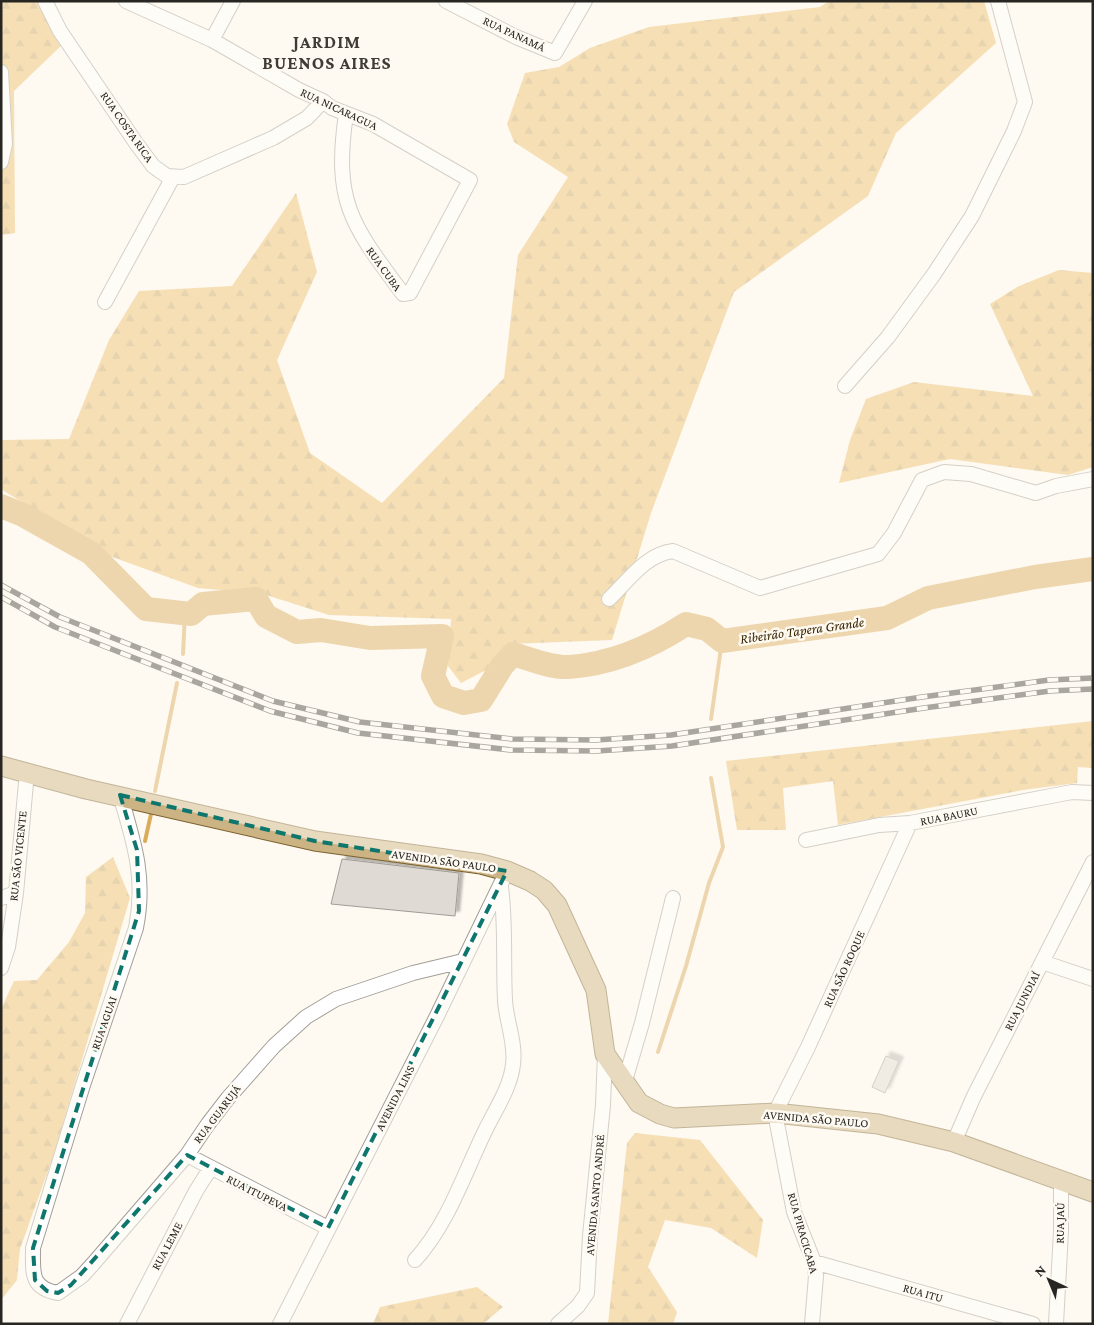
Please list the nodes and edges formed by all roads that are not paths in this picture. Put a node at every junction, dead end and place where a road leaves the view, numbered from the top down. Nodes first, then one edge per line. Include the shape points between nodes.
1 (45, 1) edge
2 (126, 1) edge
3 (233, 1) edge
4 (446, 1) edge
5 (585, 1) edge
6 (998, 1) edge
7 (212, 40) junction
8 (1, 72) edge
9 (323, 101) junction
10 (346, 114) junction
11 (1, 162) edge
12 (173, 177) junction
13 (470, 180) joint
14 (105, 302) dead end
15 (845, 386) dead end
16 (1093, 479) edge
17 (608, 599) dead end
18 (1, 766) edge
19 (27, 772) junction
20 (1093, 792) edge
21 (120, 795) junction
22 (910, 824) junction
23 (806, 840) dead end
24 (1093, 862) edge
25 (504, 878) junction
26 (16, 892) junction
27 (1, 898) edge
28 (674, 898) dead end
29 (463, 961) junction
30 (1042, 962) junction
31 (1, 968) edge
32 (1093, 979) edge
33 (605, 1054) junction
34 (624, 1084) junction
35 (775, 1113) junction
36 (954, 1142) junction
37 (187, 1156) junction
38 (210, 1169) junction
39 (1061, 1182) junction
40 (1092, 1189) edge
41 (328, 1228) junction
42 (33, 1248) joint
43 (414, 1260) dead end
44 (814, 1262) junction
45 (127, 1324) edge
46 (280, 1324) edge
47 (558, 1324) edge
48 (812, 1324) edge
49 (1033, 1324) edge
50 (1056, 1324) edge

1 - 12 street, RUA COSTA RICA via 60,31 136,143 153,166
2 - 7 street, RUA NICARAGUA
3 - 7 street
4 - 5 street, RUA PANAMÁ via 555,53
6 - 15 street via 1025,102 1014,131 956,241 888,337
7 - 9 street, RUA NICARAGUA
8 - 11 street via 5,144
9 - 10 street, RUA NICARAGUA
9 - 12 street via 307,118 273,138 184,177
10 - 13 street, RUA NICARAGUA via 373,124
10 - 13 street, RUA CUBA via 341,164 346,200 358,231 403,294 410,293
12 - 14 street
16 - 17 street via 1036,493 972,474 944,472 922,480 894,533 878,554 760,588 674,551 661,553 648,560
18 - 19 main road, AVENIDA SÃO PAULO
19 - 21 main road, AVENIDA SÃO PAULO
19 - 26 street, RUA SÃO VICENTE
20 - 22 street, RUA BAURU via 1058,795
21 - 25 main road, AVENIDA SÃO PAULO via 315,841 481,864
21 - 42 street, RUA AGUAI via 140,870 136,928
22 - 23 street, RUA BAURU via 879,825
22 - 35 street, RUA SÃO ROQUE
24 - 30 street, RUA JUNDIAÍ
25 - 29 street, AVENIDA LINS
25 - 33 main road, AVENIDA SÃO PAULO via 544,890 557,905 596,990
25 - 43 street via 505,998 513,1066 437,1231
26 - 27 street
26 - 31 street, RUA SÃO VICENTE via 8,947
28 - 34 street
29 - 37 street, RUA GUARUJÁ via 413,973 336,999 306,1017 274,1046 228,1098
29 - 41 street, AVENIDA LINS
30 - 32 street
30 - 36 street, RUA JUNDIAÍ
33 - 34 main road, AVENIDA SÃO PAULO
33 - 47 street, AVENIDA SANTO ANDRÉ via 587,1293
34 - 35 main road, AVENIDA SÃO PAULO via 639,1103 674,1118
35 - 36 main road, AVENIDA SÃO PAULO via 878,1124
35 - 44 street, RUA PIRACICABA via 794,1212
36 - 39 main road, AVENIDA SÃO PAULO
37 - 38 street, RUA ITUPEVA
37 - 42 street, RUA GUARUJÁ via 82,1276 58,1293 46,1291 35,1280
38 - 41 street, RUA ITUPEVA
38 - 45 street, RUA LEME
39 - 40 main road, AVENIDA SÃO PAULO
39 - 50 street, RUA JAÚ
41 - 46 street, AVENIDA LINS
44 - 48 street, RUA PIRACICABA
44 - 49 street, RUA ITU

